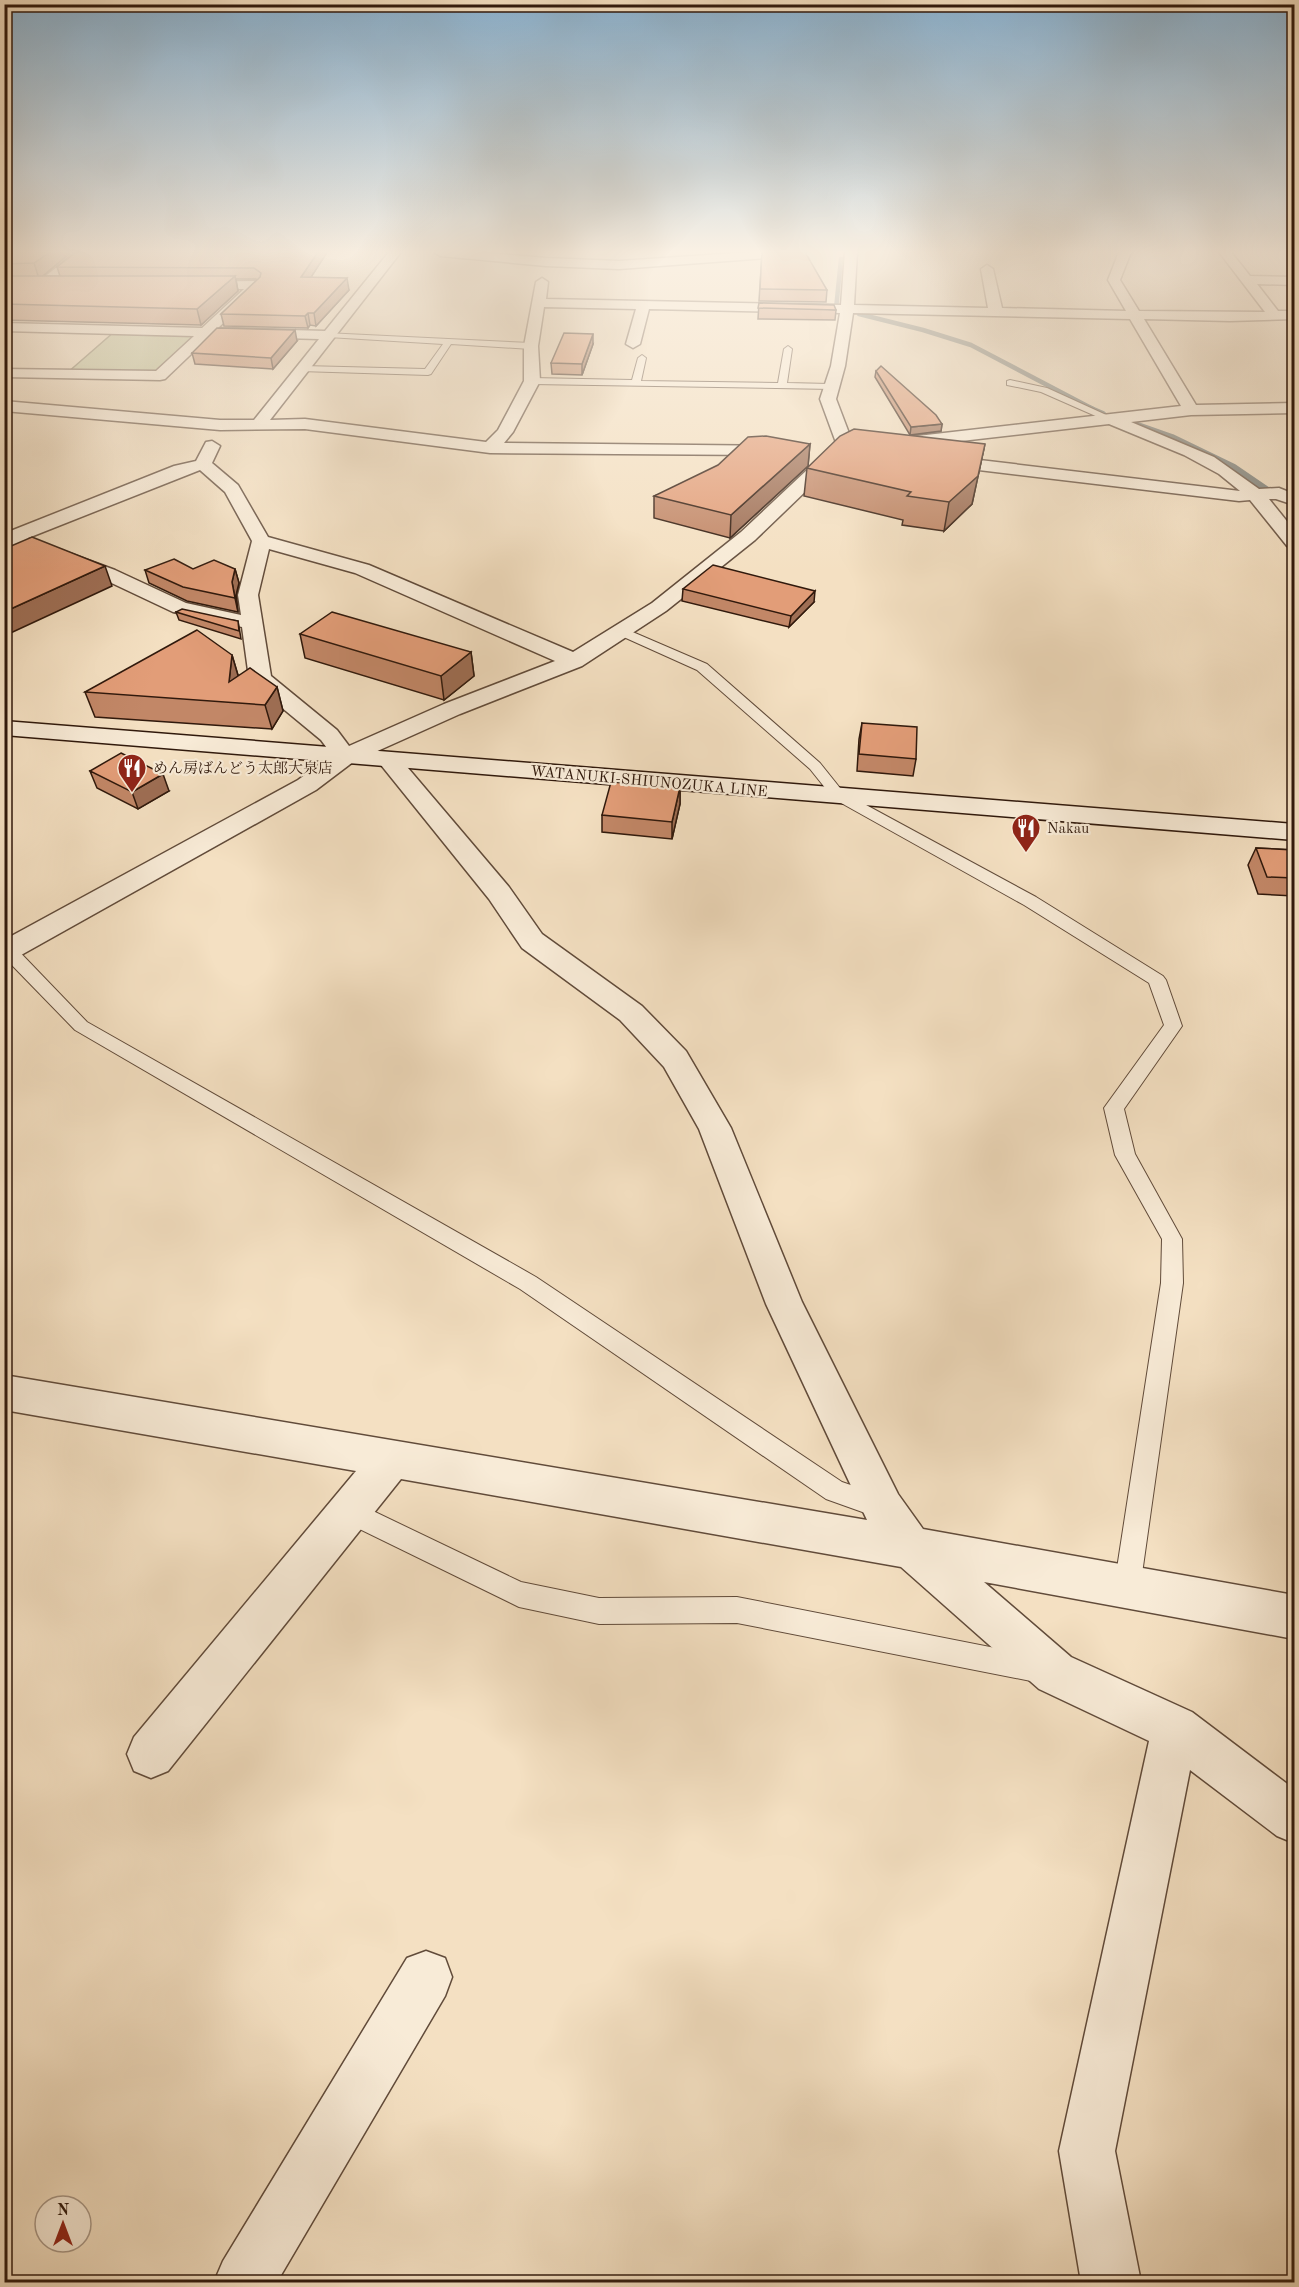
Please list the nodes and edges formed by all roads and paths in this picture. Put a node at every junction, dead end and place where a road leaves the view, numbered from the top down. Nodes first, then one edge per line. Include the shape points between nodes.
1 (642, 358) dead end
2 (178, 359) edge
3 (311, 359) edge
4 (437, 359) edge
5 (531, 359) edge
6 (786, 359) edge
7 (838, 359) edge
8 (1160, 359) edge
9 (303, 369) junction
10 (6, 374) edge
11 (532, 381) junction
12 (636, 383) junction
13 (1010, 383) dead end
14 (782, 386) junction
15 (830, 387) junction
16 (4, 406) edge
17 (1294, 408) edge
18 (1191, 410) junction
19 (1110, 419) junction
20 (220, 425) junction
21 (257, 426) junction
22 (490, 448) junction
23 (812, 449) dead end
24 (855, 449) junction
25 (788, 450) edge
26 (202, 464) junction
27 (1256, 495) junction
28 (1294, 500) edge
29 (261, 541) junction
30 (1294, 542) edge
31 (19, 544) edge
32 (251, 623) junction
33 (621, 631) junction
34 (574, 661) junction
35 (4, 728) edge
36 (345, 757) junction
37 (389, 760) junction
38 (839, 796) junction
39 (1294, 832) edge
40 (6, 950) edge
41 (4, 1392) edge
42 (393, 1459) junction
43 (883, 1508) junction
44 (348, 1511) junction
45 (911, 1548) junction
46 (1127, 1588) junction
47 (1294, 1617) edge
48 (1055, 1673) junction
49 (1175, 1729) junction
50 (151, 1754) dead end
51 (1294, 1819) edge
52 (426, 1977) dead end
53 (244, 2283) edge
54 (1111, 2283) edge

1 - 12 lane
2 - 10 street via 160,376
3 - 9 street
4 - 9 lane via 428,372
5 - 11 street
6 - 14 lane
7 - 15 street
8 - 18 street
9 - 21 street
11 - 12 lane
11 - 22 street via 505,432
12 - 14 lane
13 - 19 lane via 1044,390
14 - 15 lane
15 - 24 street via 828,399
16 - 20 street
17 - 18 street
18 - 19 street
19 - 27 street via 1171,442 1225,470
19 - 27 street via 881,449 1239,496
20 - 21 street
20 - 26 street
21 - 22 street via 305,424
22 - 25 street
23 - 24 street
24 - 33 street via 830,458 748,536 659,607
26 - 29 street via 232,489
26 - 31 street via 180,470
27 - 28 street via 1279,493
27 - 30 street
29 - 32 street via 248,595
29 - 34 street via 362,569
31 - 32 street via 108,574 180,608
32 - 36 street via 260,678 329,735
33 - 34 street
33 - 38 lane via 702,667 815,766
34 - 36 street
35 - 36 street, WATANUKI-SHIUNOZUKA LINE
36 - 37 street, WATANUKI-SHIUNOZUKA LINE
36 - 40 street via 307,785
37 - 38 street, WATANUKI-SHIUNOZUKA LINE
37 - 43 street via 499,893 532,941 631,1013 675,1059 715,1128 784,1304
38 - 39 street, WATANUKI-SHIUNOZUKA LINE
38 - 46 lane via 1030,901 1157,980 1173,1026 1114,1108 1125,1155 1172,1239 1172,1283
40 - 43 lane via 81,1026 528,1283 835,1491
41 - 42 street
42 - 44 street
42 - 45 street
43 - 45 street
44 - 48 lane via 519,1594 599,1611 737,1610
44 - 50 street
45 - 46 street
45 - 48 street
46 - 47 street
48 - 49 street
49 - 51 street
49 - 54 street via 1087,2151
52 - 53 street

